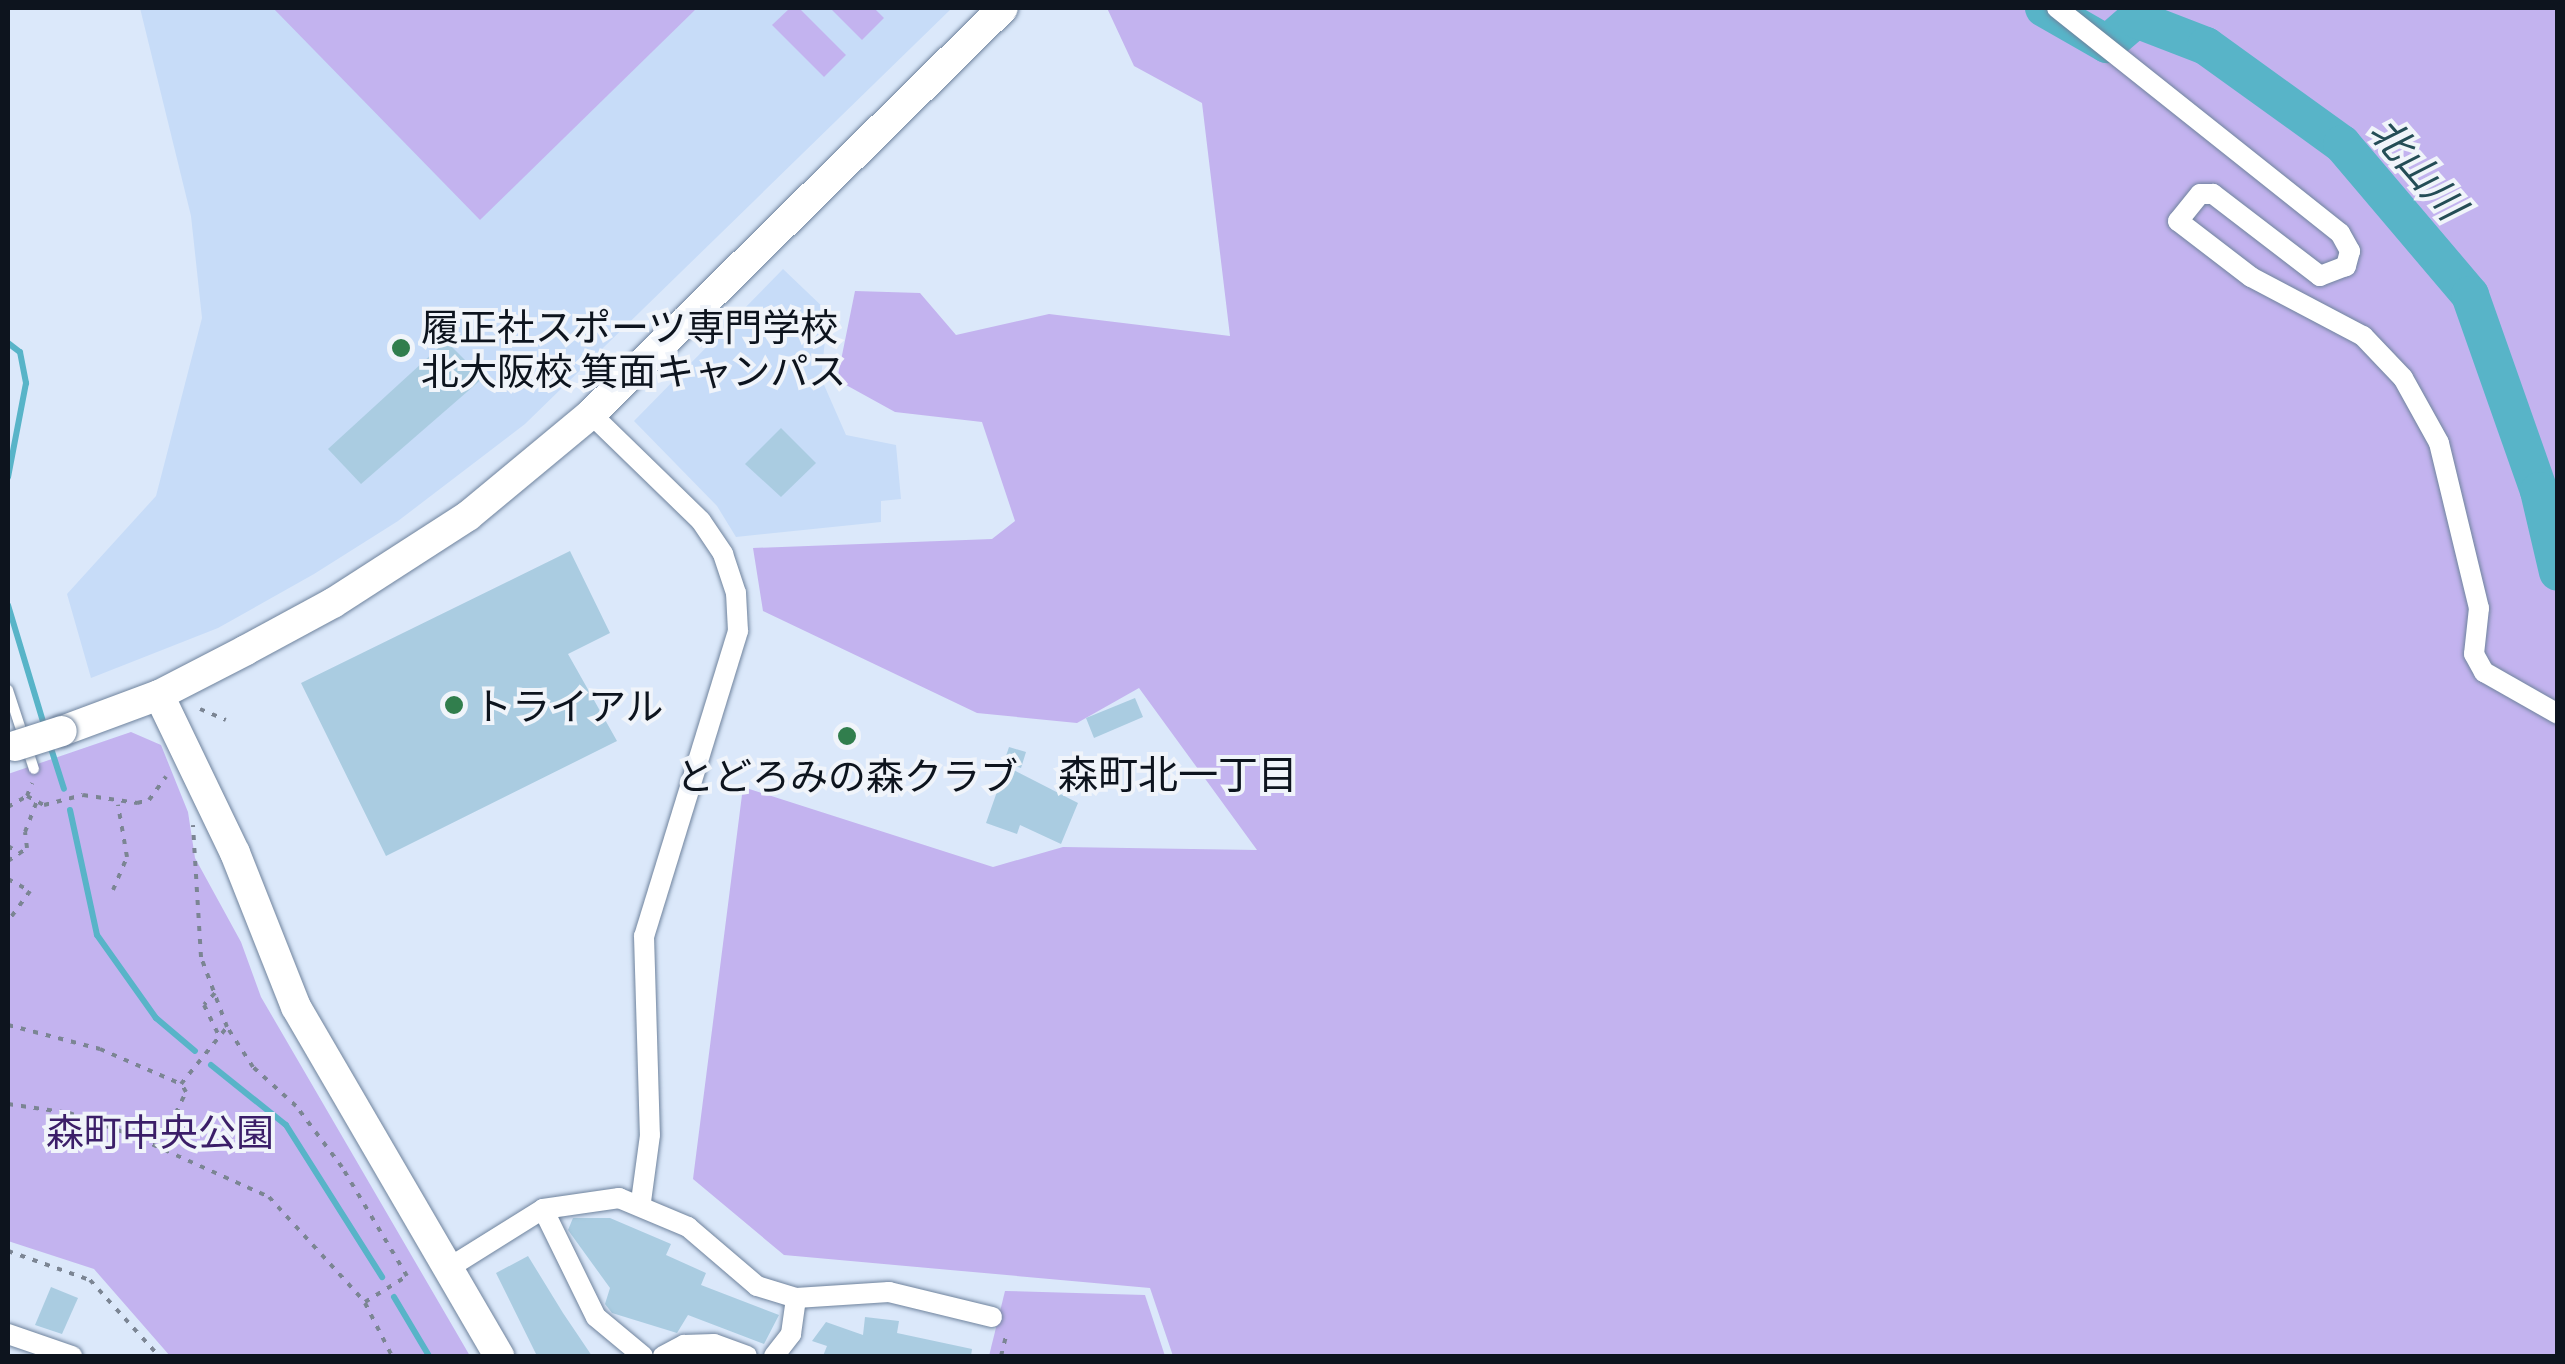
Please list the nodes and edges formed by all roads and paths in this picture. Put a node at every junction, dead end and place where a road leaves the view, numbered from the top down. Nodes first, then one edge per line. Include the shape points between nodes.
1 (1003, 8) edge
2 (2057, 8) edge
3 (590, 414) junction
4 (8, 690) edge
5 (159, 695) junction
6 (200, 709) dead end
7 (2558, 714) edge
8 (226, 720) dead end
9 (19, 754) edge
10 (166, 777) dead end
11 (27, 796) junction
12 (37, 801) junction
13 (118, 805) dead end
14 (194, 806) dead end
15 (8, 808) edge
16 (8, 846) edge
17 (21, 854) junction
18 (8, 864) edge
19 (8, 879) edge
20 (113, 890) dead end
21 (8, 921) edge
22 (215, 993) junction
23 (222, 1011) junction
24 (206, 1019) junction
25 (8, 1025) edge
26 (227, 1027) junction
27 (220, 1038) junction
28 (182, 1084) junction
29 (8, 1104) edge
30 (159, 1148) junction
31 (640, 1202) junction
32 (544, 1210) junction
33 (8, 1251) edge
34 (432, 1269) junction
35 (407, 1276) junction
36 (796, 1298) junction
37 (365, 1302) junction
38 (992, 1317) dead end
39 (8, 1334) edge
40 (72, 1356) edge
41 (159, 1356) edge
42 (392, 1356) edge
43 (499, 1356) edge
44 (643, 1356) edge
45 (663, 1356) edge
46 (747, 1356) edge
47 (774, 1356) edge

1 - 3 street
2 - 7 street via 2340,233 2350,251 2346,266 2320,276 2213,194 2200,194 2178,222 2252,277 2362,336 2402,378 2440,443 2479,608 2474,654 2484,672
3 - 5 street via 510,484 401,562
3 - 31 street via 701,521 736,594 738,632 644,936 650,1135
4 - 9 lane
5 - 9 street, bridge
5 - 34 street via 235,854 296,1008
6 - 8 path
9 - 11 path
10 - 12 path via 149,800 137,803 83,795
11 - 12 path
11 - 15 path
12 - 17 path
13 - 20 path via 128,857
14 - 22 path via 200,957
16 - 17 path
17 - 18 path
19 - 21 path via 30,889
22 - 23 path
22 - 24 path via 204,1004
23 - 24 path
23 - 26 path
24 - 27 path
25 - 28 path via 100,1048
26 - 27 path
26 - 35 path via 253,1067 296,1106 342,1166
27 - 28 path
28 - 30 path via 186,1092
29 - 30 path via 69,1113
30 - 37 path via 269,1197
31 - 32 street via 583,1200
31 - 36 street via 688,1227 757,1286
32 - 34 street
32 - 44 street via 596,1317
33 - 41 path via 90,1280
34 - 35 path
34 - 43 street
35 - 37 path
36 - 38 street via 889,1292
36 - 47 street via 790,1334
37 - 42 path
39 - 40 street
45 - 46 street via 684,1344 714,1344

